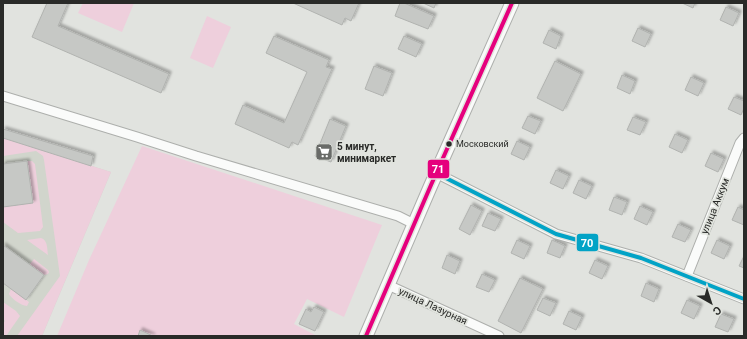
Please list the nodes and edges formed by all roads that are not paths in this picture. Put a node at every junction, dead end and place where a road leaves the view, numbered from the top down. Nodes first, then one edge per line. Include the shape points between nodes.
1 (512, 3) edge
2 (3, 96) edge
3 (744, 138) edge
4 (436, 173) junction
5 (414, 224) junction
6 (687, 276) junction
7 (388, 285) junction
8 (744, 299) edge
9 (366, 336) edge
10 (499, 336) edge

1 - 4 main road
2 - 5 street via 398,216
3 - 6 street, улица Аккум
4 - 5 main road
4 - 6 street via 556,234 641,258
5 - 7 main road
6 - 8 street
7 - 9 main road
7 - 10 street, улица Лазурная

